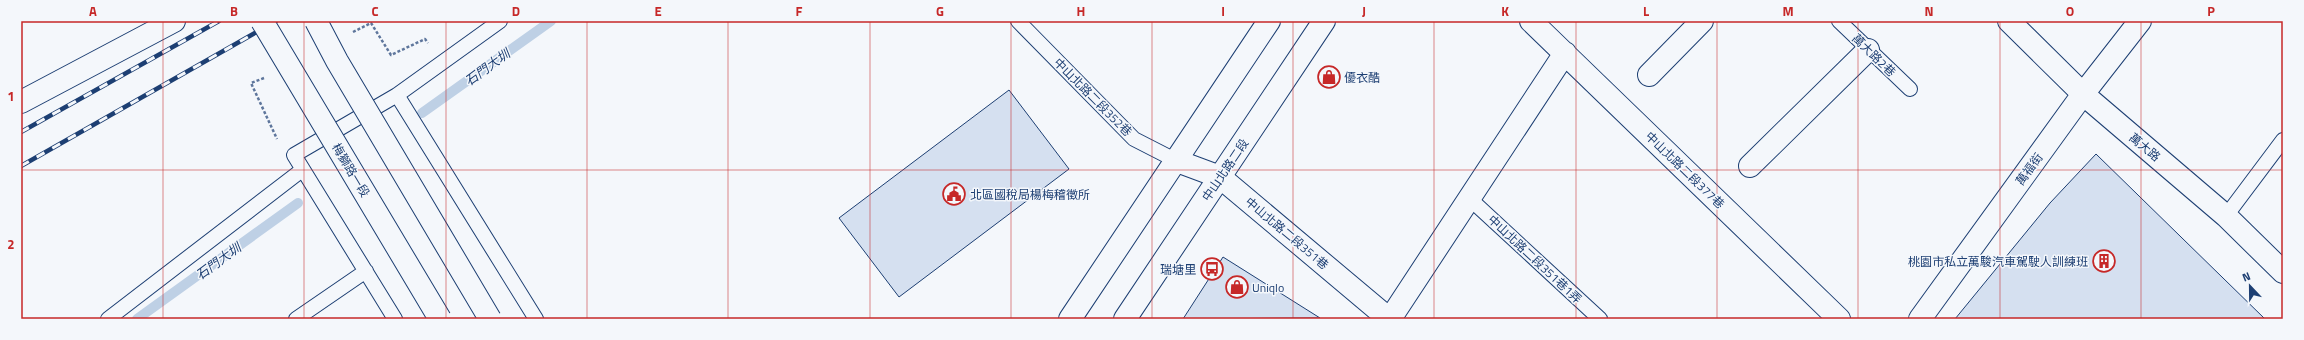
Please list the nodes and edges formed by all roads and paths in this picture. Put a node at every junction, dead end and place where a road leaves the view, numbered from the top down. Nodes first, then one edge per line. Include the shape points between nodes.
1 (174, 21) edge
2 (262, 21) edge
3 (316, 21) edge
4 (500, 21) edge
5 (1018, 21) edge
6 (1269, 21) edge
7 (1324, 21) edge
8 (1531, 21) edge
9 (1702, 21) edge
10 (1839, 21) edge
11 (2009, 21) edge
12 (2140, 21) edge
13 (353, 32) dead end
14 (1868, 50) junction
15 (1565, 52) junction
16 (443, 62) junction
17 (1649, 75) dead end
18 (270, 76) dead end
19 (1910, 89) dead end
20 (2083, 94) junction
21 (397, 96) junction
22 (21, 102) edge
23 (277, 140) dead end
24 (2283, 140) edge
25 (1177, 161) junction
26 (1750, 166) dead end
27 (302, 170) junction
28 (1220, 177) junction
29 (1469, 198) junction
30 (2226, 216) junction
31 (366, 271) junction
32 (2283, 272) edge
33 (108, 319) edge
34 (296, 319) edge
35 (395, 319) edge
36 (440, 319) edge
37 (490, 319) edge
38 (536, 319) edge
39 (1070, 319) edge
40 (1125, 319) edge
41 (1390, 319) edge
42 (1600, 319) edge
43 (1838, 319) edge
44 (1920, 319) edge

1 - 22 street
2 - 36 street, 梅獅路一段, bridge
3 - 37 street, bridge via 337,61
4 - 16 lane
5 - 25 lane, 中山北路二段352巷 via 1134,138
6 - 25 street
7 - 28 street, 中山北路二段
8 - 15 street, 中山北路二段377巷
9 - 17 street
10 - 14 lane, 萬大路2巷
11 - 20 street, 萬大路
12 - 20 street, 萬福街
13 - 16 path via 371,23 391,55 424,39
14 - 19 lane, 萬大路2巷
14 - 26 street
15 - 29 street
15 - 43 street, 中山北路二段377巷
16 - 21 lane
18 - 23 path via 251,83
20 - 30 street, 萬大路
20 - 44 street, 萬福街
21 - 27 lane via 294,155
21 - 38 lane
24 - 30 lane
25 - 28 street, 中山北路二段351巷
25 - 39 street
27 - 31 lane
27 - 33 lane
28 - 40 street, 中山北路二段
28 - 41 street, 中山北路二段351巷
29 - 41 street
29 - 42 lane, 中山北路二段351巷1弄
30 - 32 street, 萬大路
31 - 34 lane
31 - 35 lane

